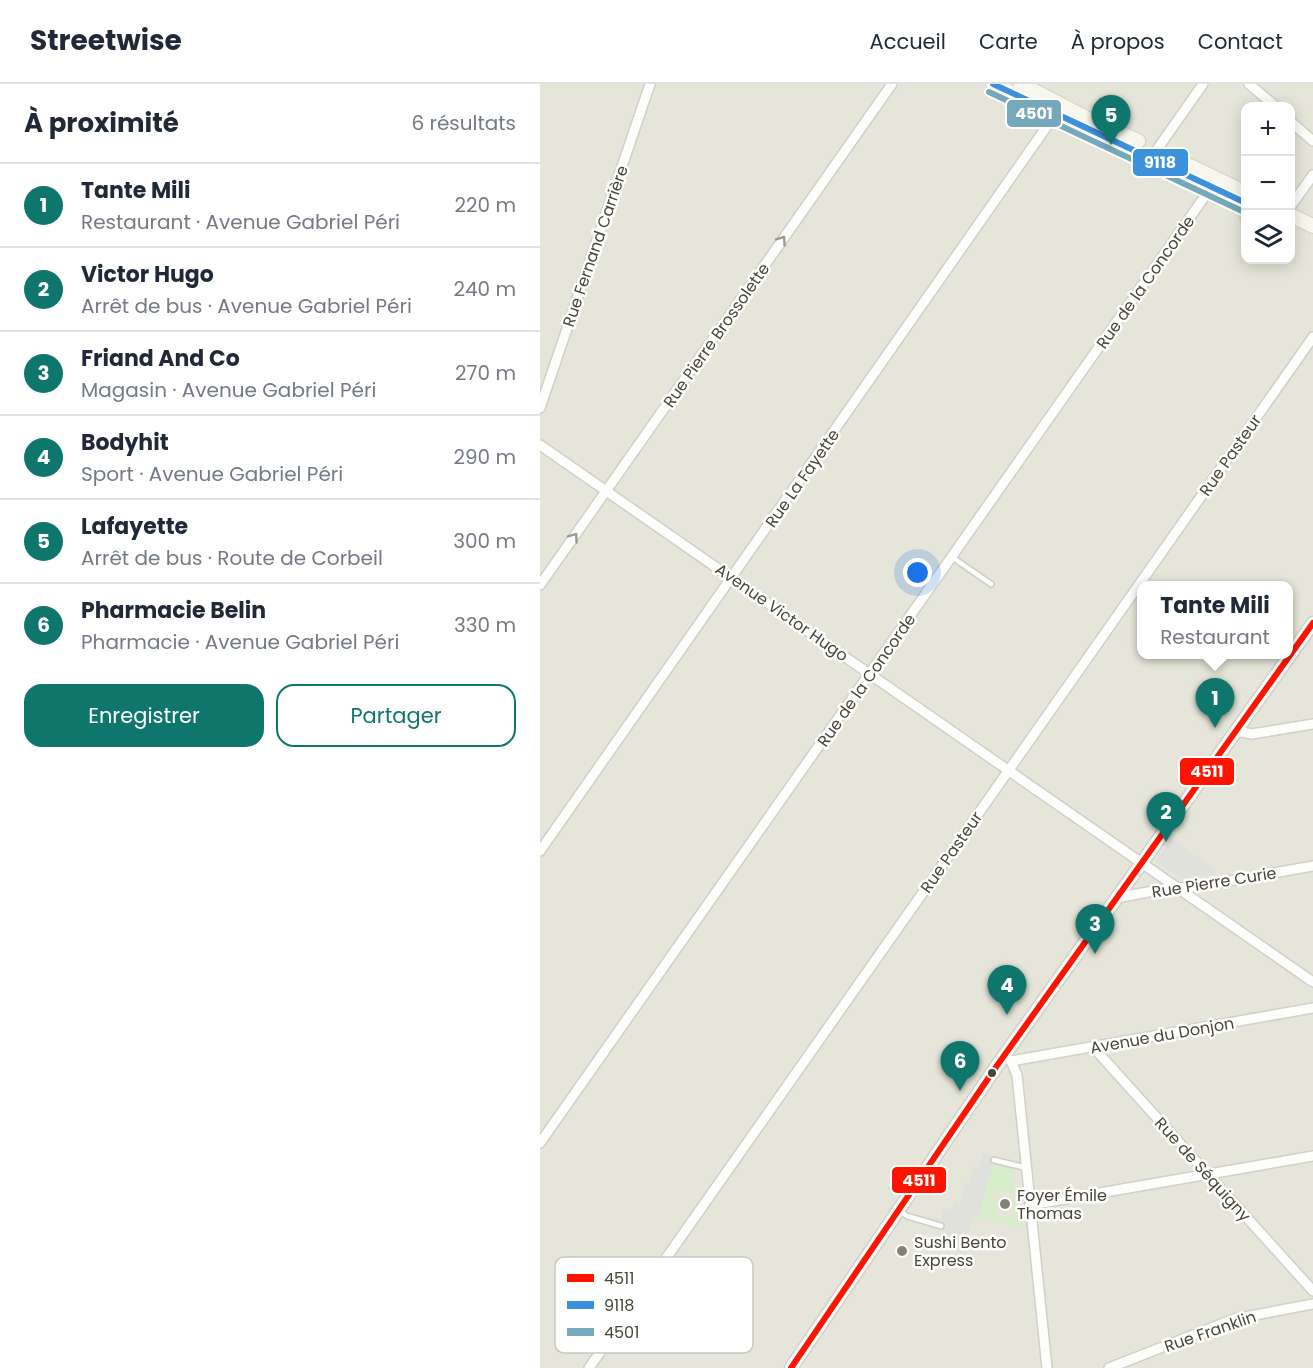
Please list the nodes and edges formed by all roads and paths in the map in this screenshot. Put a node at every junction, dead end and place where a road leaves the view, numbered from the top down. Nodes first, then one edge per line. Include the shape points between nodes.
1 (650, 84) edge
2 (892, 84) edge
3 (993, 84) edge
4 (1203, 84) edge
5 (1249, 84) edge
6 (1021, 87) edge
7 (1270, 102) edge
8 (1059, 109) junction
9 (1295, 125) edge
10 (1313, 141) edge
11 (1156, 151) junction
12 (1313, 175) edge
13 (1212, 186) junction
14 (1241, 197) edge
15 (1241, 197) edge
16 (1295, 200) edge
17 (1295, 223) edge
18 (1295, 224) edge
19 (1313, 226) edge
20 (1313, 235) edge
21 (1313, 337) edge
22 (540, 408) edge
23 (540, 445) edge
24 (606, 491) junction
25 (952, 557) junction
26 (732, 578) junction
27 (1142, 581) edge
28 (992, 584) dead end
29 (540, 585) edge
30 (1137, 588) edge
31 (1313, 623) edge
32 (1293, 651) edge
33 (1287, 659) edge
34 (870, 673) junction
35 (1313, 724) edge
36 (1236, 731) junction
37 (1009, 770) junction
38 (540, 851) edge
39 (1141, 862) junction
40 (1313, 866) edge
41 (1175, 887) junction
42 (1116, 898) junction
43 (1313, 982) edge
44 (1313, 1008) edge
45 (1093, 1047) junction
46 (1007, 1058) junction
47 (540, 1143) edge
48 (1313, 1156) edge
49 (994, 1160) dead end
50 (1027, 1168) junction
51 (1208, 1175) junction
52 (1030, 1205) junction
53 (898, 1209) junction
54 (941, 1226) dead end
55 (668, 1257) edge
56 (1313, 1291) edge
57 (1313, 1304) edge
58 (601, 1353) edge
59 (590, 1368) edge
60 (791, 1368) edge
61 (1047, 1368) edge
62 (1109, 1368) edge

1 - 22 street, Rue Fernand Carrière
24 -> 2 street, Rue Pierre Brossolette
3 - 6 main road
4 - 11 street
5 - 7 street
6 - 8 main road
8 - 11 main road
8 - 13 main road
8 - 26 street, Rue La Fayette
9 - 10 street
11 - 14 main road
12 - 16 street
13 - 15 main road
13 - 25 street, Rue de la Concorde
17 - 19 main road
18 - 20 main road
21 - 27 street, Rue Pasteur
23 - 24 street, Avenue Victor Hugo
24 - 26 street, Avenue Victor Hugo
29 -> 24 street, Rue Pierre Brossolette
25 - 28 lane
25 - 34 street, Rue de la Concorde
26 - 34 street, Avenue Victor Hugo
26 - 38 street, Rue La Fayette
30 - 37 street, Rue Pasteur
31 - 32 street
33 - 36 street
34 - 37 street, Avenue Victor Hugo
34 - 47 street, Rue de la Concorde
35 - 36 street via 1252,734
36 - 39 street
37 - 39 street, Avenue Victor Hugo
37 - 55 street, Rue Pasteur
39 - 41 street, Avenue Victor Hugo
39 - 42 street
40 - 41 street, Rue Pierre Curie
41 - 42 street, Rue Pierre Curie
41 - 43 street, Avenue Victor Hugo
42 - 46 street
44 - 45 street, Avenue du Donjon
45 - 46 street, Avenue du Donjon
45 - 51 street, Rue de Séquigny
46 - 50 street via 1017,1075
46 - 53 street
48 - 51 street
49 - 50 lane
50 - 52 street
51 - 52 street
51 - 56 street, Rue de Séquigny
52 - 61 street
53 - 54 lane via 907,1216
53 - 60 street
57 - 62 street, Rue Franklin via 1234,1319
58 - 59 street, Rue Pasteur

